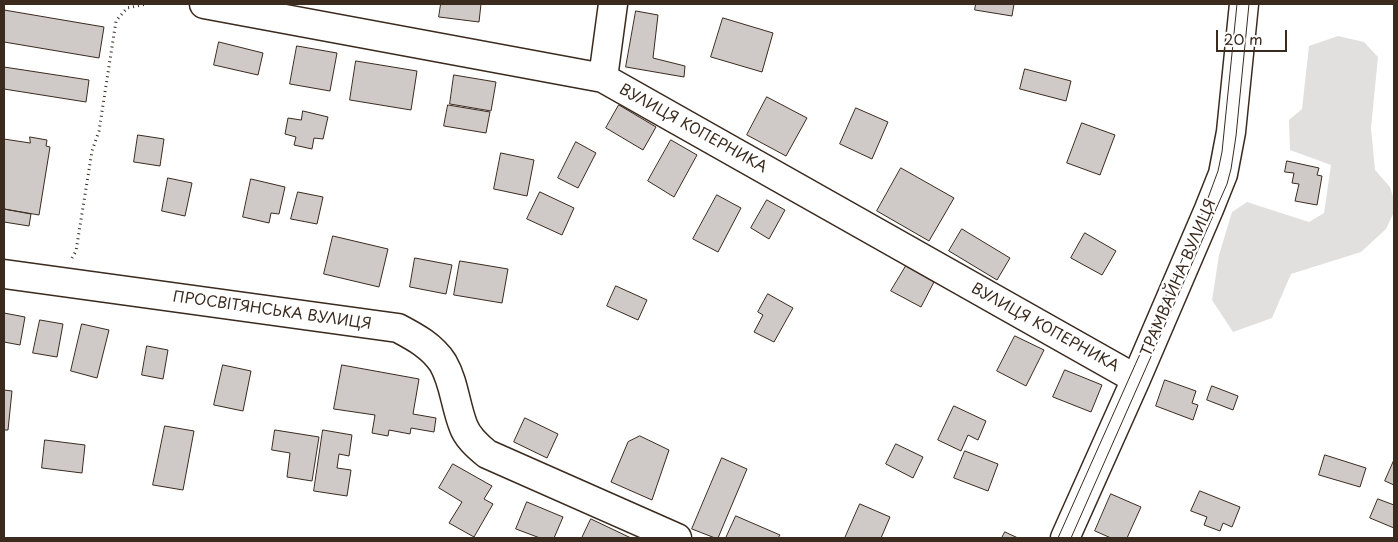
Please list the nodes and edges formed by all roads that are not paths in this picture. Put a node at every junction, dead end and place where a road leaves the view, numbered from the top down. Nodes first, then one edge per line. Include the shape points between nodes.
1 (204, 4) edge
2 (613, 4) edge
3 (1244, 4) edge
4 (603, 78) junction
5 (4, 274) edge
6 (1136, 379) junction
7 (677, 538) edge
8 (1065, 538) edge

1 - 4 street, ВУЛИЦЯ КОПЕРНИКА
2 - 4 street
3 - 6 street, ТРАМВАЙНА ВУЛИЦЯ via 1231,132 1223,174
4 - 6 street, ВУЛИЦЯ КОПЕРНИКА
5 - 7 street, ПРОСВІТЯНСЬКА ВУЛИЦЯ via 398,328 423,341 442,362 454,388 463,426 473,442 487,454
6 - 8 street, ТРАМВАЙНА ВУЛИЦЯ

